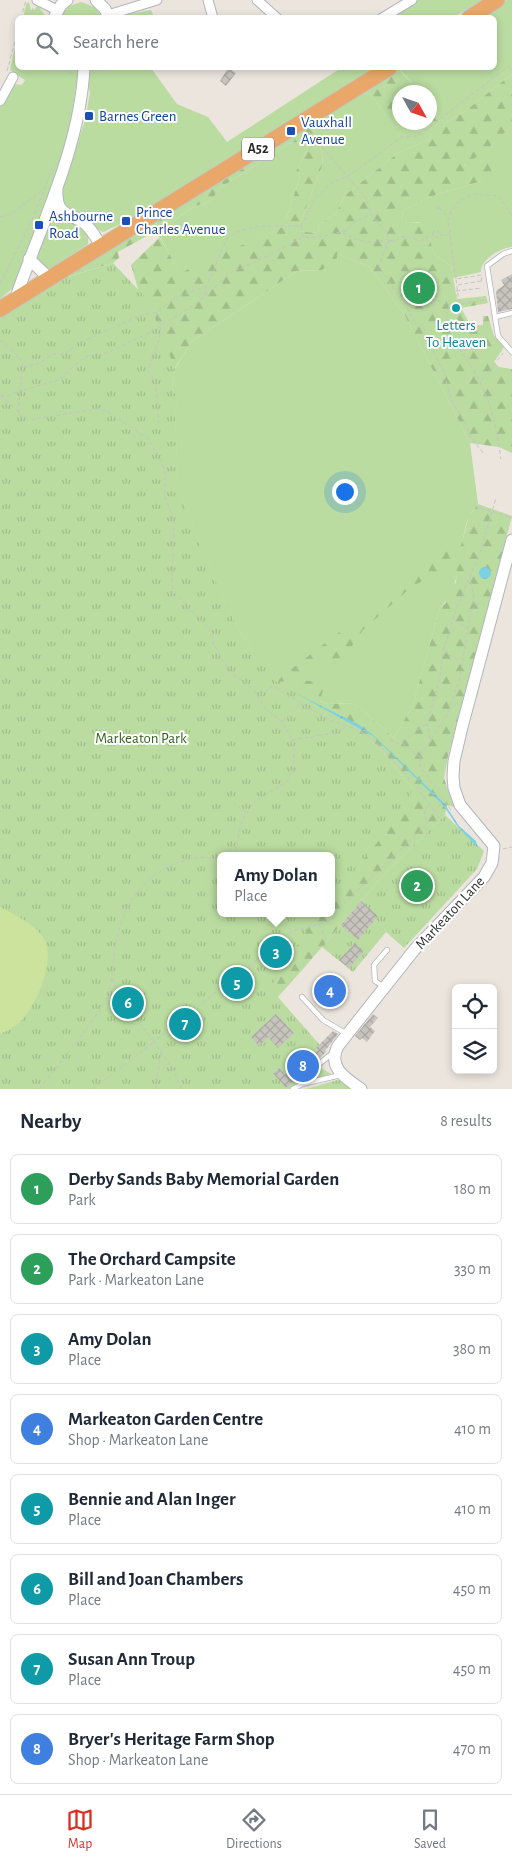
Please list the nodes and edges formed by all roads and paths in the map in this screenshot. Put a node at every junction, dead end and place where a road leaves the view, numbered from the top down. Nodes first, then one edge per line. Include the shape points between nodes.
1 (26, 0) edge
2 (38, 0) edge
3 (68, 0) edge
4 (96, 0) edge
5 (157, 0) edge
6 (208, 0) edge
7 (257, 0) edge
8 (412, 0) edge
9 (497, 0) edge
10 (56, 14) edge
11 (22, 15) edge
12 (107, 15) edge
13 (111, 15) edge
14 (212, 15) edge
15 (274, 15) edge
16 (387, 15) edge
17 (474, 15) edge
18 (15, 41) edge
19 (512, 64) edge
20 (84, 70) edge
21 (386, 70) edge
22 (72, 74) dead end
23 (13, 77) joint
24 (73, 79) dead end
25 (0, 101) edge
26 (308, 132) dead end
27 (56, 158) dead end
28 (348, 176) junction
29 (58, 181) junction
30 (44, 190) junction
31 (438, 208) dead end
32 (371, 214) junction
33 (448, 216) junction
34 (512, 216) edge
35 (0, 217) edge
36 (124, 218) dead end
37 (97, 224) dead end
38 (301, 226) junction
39 (343, 232) junction
40 (433, 235) junction
41 (439, 235) junction
42 (450, 235) junction
43 (303, 237) junction
44 (388, 239) junction
45 (101, 246) junction
46 (512, 251) edge
47 (29, 259) junction
48 (49, 278) junction
49 (456, 279) junction
50 (482, 281) junction
51 (0, 284) edge
52 (457, 285) junction
53 (206, 286) junction
54 (418, 286) dead end
55 (456, 291) junction
56 (204, 297) junction
57 (492, 299) junction
58 (15, 300) junction
59 (460, 303) junction
60 (449, 306) junction
61 (0, 309) edge
62 (158, 312) junction
63 (512, 313) edge
64 (495, 317) junction
65 (162, 325) junction
66 (0, 340) edge
67 (508, 347) junction
68 (512, 352) edge
69 (22, 367) junction
70 (480, 382) junction
71 (20, 391) junction
72 (0, 395) edge
73 (18, 411) junction
74 (159, 427) dead end
75 (484, 454) dead end
76 (501, 459) dead end
77 (496, 498) dead end
78 (474, 506) dead end
79 (492, 512) junction
80 (512, 518) edge
81 (512, 540) edge
82 (470, 576) junction
83 (454, 620) junction
84 (469, 629) junction
85 (443, 652) junction
86 (461, 661) junction
87 (259, 696) junction
88 (302, 704) junction
89 (282, 722) junction
90 (427, 723) junction
91 (346, 726) junction
92 (431, 739) junction
93 (292, 740) junction
94 (390, 740) dead end
95 (402, 742) junction
96 (420, 757) junction
97 (234, 803) dead end
98 (430, 805) junction
99 (435, 811) junction
100 (246, 813) junction
101 (427, 820) junction
102 (236, 852) edge
103 (217, 859) edge
104 (335, 914) edge
105 (281, 917) edge
106 (315, 917) edge
107 (333, 917) edge
108 (319, 923) junction
109 (292, 930) junction
110 (327, 941) dead end
111 (387, 950) dead end
112 (112, 974) junction
113 (384, 987) junction
114 (302, 997) dead end
115 (347, 1034) junction
116 (154, 1042) junction
117 (161, 1050) junction
118 (335, 1052) junction
119 (340, 1075) junction
120 (302, 1084) junction
121 (43, 1085) junction
122 (39, 1089) edge
123 (46, 1089) edge
124 (93, 1089) edge
125 (156, 1089) edge
126 (180, 1089) edge
127 (293, 1089) edge
128 (361, 1089) edge

1 - 11 path
2 - 10 street
3 - 10 street
4 - 12 street
5 - 13 street
6 - 14 street
7 - 15 street
8 - 16 street
9 - 17 highway
18 - 23 path via 7,71
19 - 28 path via 420,134 402,137
20 - 29 street via 78,116
21 - 45 highway, A52
22 - 24 path
23 - 25 street
26 - 28 path
27 - 30 path
28 - 32 path via 366,198
28 - 38 path via 331,183 315,199
29 - 45 street via 56,200 60,208 69,217 84,223
29 - 47 street
30 - 35 path via 11,214
30 - 51 path
31 - 33 path
32 - 39 path
32 - 44 path via 387,233
33 - 34 path via 460,200 475,194 499,196
33 - 42 path
36 - 37 path
38 - 43 path
38 - 53 path via 264,226 238,232 225,243
39 - 43 path
39 - 44 path via 365,242
40 - 41 path
40 - 41 path via 437,230
40 - 44 path via 420,242 405,236
41 - 42 path
42 - 49 path
43 - 56 path via 232,272
44 - 75 path via 379,266 415,321 424,329 444,372 451,400 469,435
45 - 48 highway, A52
46 - 57 lane via 502,254 487,266
47 - 48 street
47 - 58 street
48 - 58 highway, A52
49 - 50 path via 481,276
49 - 52 path
50 - 52 path
50 - 55 path via 483,287
52 - 55 path
53 - 56 path
53 - 62 path via 174,298
54 - 60 path via 419,292 431,301 442,301
55 - 59 path
56 - 65 path
57 - 59 path
57 - 64 lane
58 - 61 highway, A52
59 - 60 path
60 - 70 path via 449,327
62 - 65 path
62 - 69 path via 141,315 113,330 95,335 65,354 53,354 40,363
63 - 64 lane
64 - 67 lane via 498,336
65 - 71 path via 107,353 87,356 62,379
65 - 74 path via 148,370 156,385
66 - 69 path via 19,356
67 - 68 lane
67 - 70 path
69 - 71 path
70 - 76 path via 496,424
71 - 72 path
71 - 73 path
72 - 73 path
73 - 87 path via 21,418 32,420 101,409 150,442 164,466 165,497 174,521 173,590 209,628 228,668
77 - 79 path
78 - 79 path
79 - 80 path
79 - 82 path
81 - 113 street, Markeaton Lane via 462,727 453,776 458,801 492,843 494,856 484,877
82 - 83 path
82 - 84 path via 475,604
83 - 84 path
83 - 85 path
84 - 86 path
85 - 86 path
85 - 90 path via 440,677
86 - 92 path via 455,697
87 - 88 path via 274,686
87 - 89 path via 265,708
88 - 89 path
88 - 91 path
89 - 93 path
90 - 92 path
90 - 95 path
91 - 93 path via 339,732
91 - 98 path via 374,740
92 - 96 path
93 - 100 path via 295,760 288,781 254,802
94 - 95 path
95 - 96 path
96 - 99 path via 420,766 443,801
97 - 100 path
98 - 99 path
98 - 101 path via 424,813
99 - 101 path
100 - 102 path
101 - 104 path via 421,830
103 - 112 path via 190,859 150,877 122,916
105 - 109 path
106 - 108 path
107 - 108 path via 331,921
108 - 109 path
108 - 110 path
109 - 116 path
111 - 113 lane via 374,965 375,981
112 - 116 path via 116,993
112 - 121 path via 103,1004
113 - 115 street, Markeaton Lane
114 - 115 lane via 323,1020
115 - 118 street, Markeaton Lane
116 - 117 path
116 - 124 path
117 - 125 path
117 - 126 path
118 - 119 street via 335,1065
118 - 120 lane via 320,1063
119 - 120 lane
119 - 128 street
120 - 127 lane
121 - 122 path
121 - 123 path

